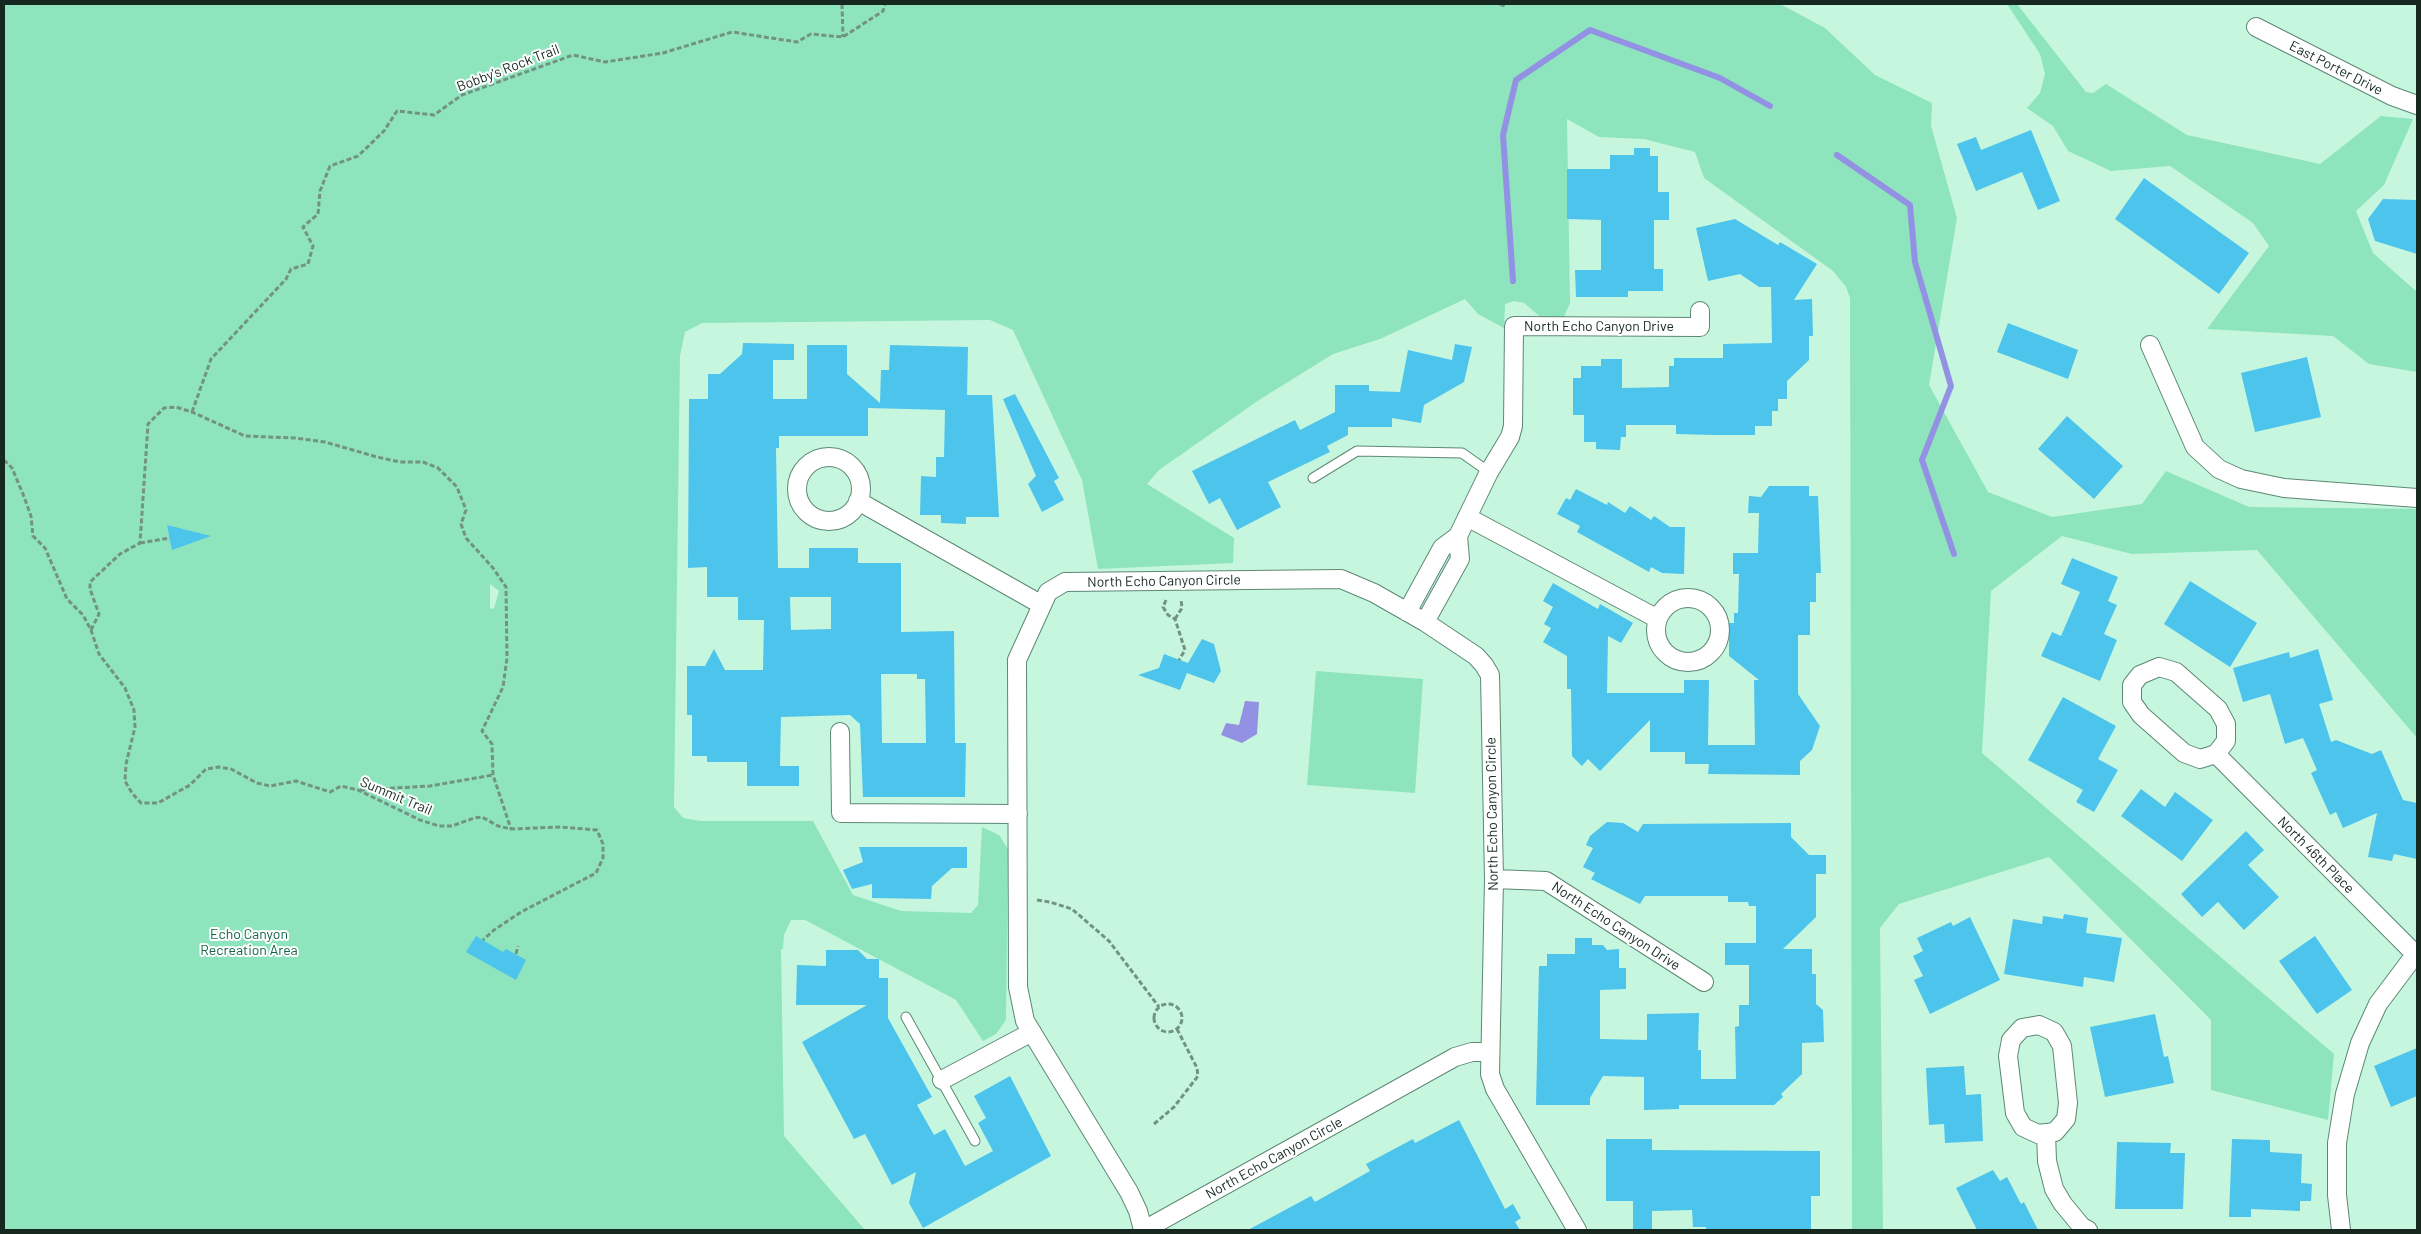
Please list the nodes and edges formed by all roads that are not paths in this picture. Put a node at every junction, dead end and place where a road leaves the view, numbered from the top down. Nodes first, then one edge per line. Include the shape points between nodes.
1 (2256, 27) dead end
2 (2417, 105) edge
3 (1700, 311) dead end
4 (2150, 345) dead end
5 (1489, 472) junction
6 (1313, 478) dead end
7 (2417, 498) edge
8 (858, 501) dead end
9 (1467, 517) junction
10 (1458, 536) junction
11 (1042, 605) junction
12 (1407, 612) junction
13 (1658, 618) dead end
14 (1425, 622) junction
15 (840, 732) dead end
16 (2216, 754) junction
17 (1018, 814) junction
18 (1494, 878) junction
19 (2417, 954) edge
20 (1704, 982) dead end
21 (906, 1017) dead end
22 (1032, 1032) junction
23 (1489, 1052) junction
24 (942, 1080) junction
25 (2046, 1133) junction
26 (975, 1141) dead end
27 (1144, 1230) edge
28 (1577, 1230) edge
29 (2088, 1230) edge
30 (2341, 1230) edge

1 - 2 street, East Porter Drive via 2392,96
3 - 5 street, North Echo Canyon Drive via 1700,327 1514,326 1513,426
4 - 7 street via 2195,447 2219,469 2241,479 2284,488
5 - 6 lane via 1462,453 1357,451
5 - 9 street, North Echo Canyon Drive
8 - 11 street
9 - 10 street, North Echo Canyon Drive
9 - 13 street
10 - 12 street, North Echo Canyon Drive via 1442,548
10 - 14 street, North Echo Canyon Drive via 1460,559
11 - 12 street, North Echo Canyon Circle via 1048,592 1065,582 1341,580 1374,593
11 - 17 street, North Echo Canyon Circle via 1017,660
12 - 14 street, North Echo Canyon Circle
14 - 18 street, North Echo Canyon Circle via 1476,656 1490,675
15 - 17 street via 842,813
16 - 16 street via 2226,741 2226,724 2218,710 2176,672 2159,667 2142,672 2132,685 2132,702 2141,715 2184,753 2200,759
16 - 19 street, North 46th Place
17 - 22 street, North Echo Canyon Circle via 1018,987 1025,1021
18 - 20 street, North Echo Canyon Drive via 1546,881
18 - 23 street, North Echo Canyon Circle
19 - 30 street via 2378,1004 2360,1043 2337,1143
21 - 24 lane
22 - 24 street
22 - 27 street, North Echo Canyon Circle via 1129,1192
23 - 27 street, North Echo Canyon Circle via 1455,1057
23 - 28 street via 1494,1089
24 - 26 lane
25 - 25 street via 2055,1132 2066,1119 2068,1103 2062,1046 2054,1032 2039,1024 2022,1028 2011,1040 2008,1056 2015,1113 2023,1127 2038,1134
25 - 29 street via 2047,1161 2054,1189 2082,1227

